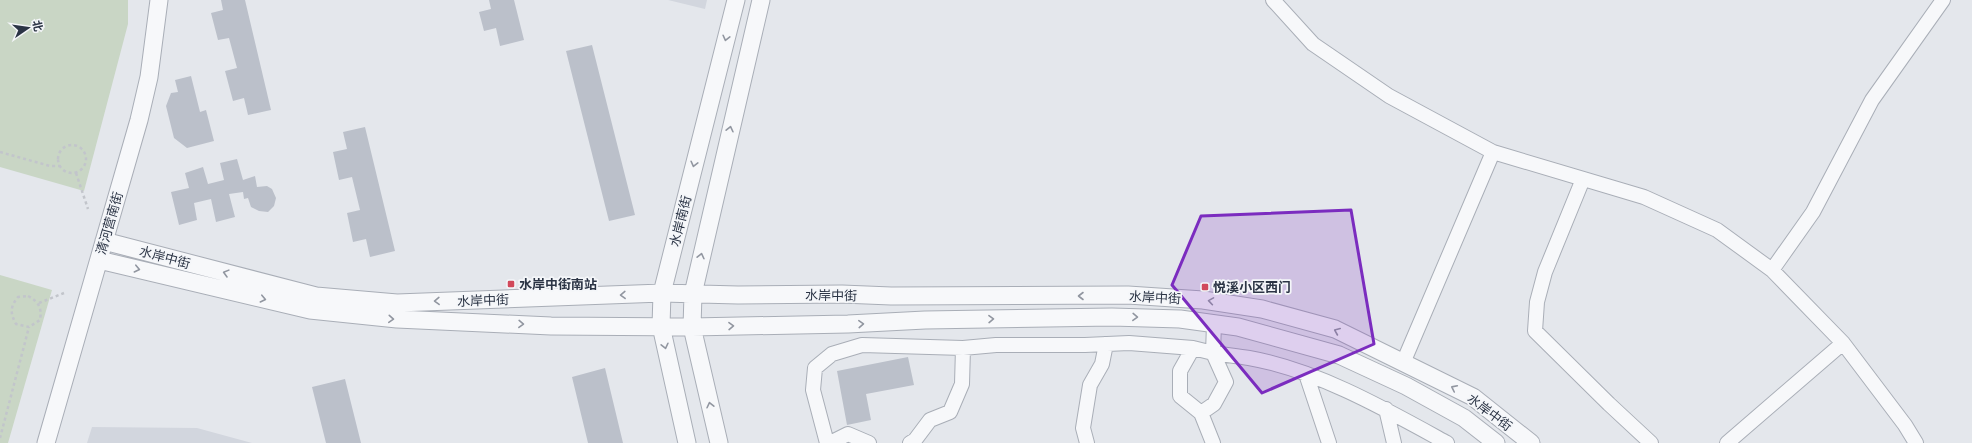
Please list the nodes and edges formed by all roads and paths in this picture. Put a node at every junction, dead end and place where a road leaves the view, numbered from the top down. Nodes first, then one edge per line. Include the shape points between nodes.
1 (159, 0) edge
2 (736, 0) edge
3 (761, 0) edge
4 (1273, 0) edge
5 (1943, 0) edge
6 (0, 152) edge
7 (1493, 152) junction
8 (60, 166) junction
9 (76, 173) junction
10 (1583, 179) junction
11 (88, 209) dead end
12 (104, 241) junction
13 (98, 260) junction
14 (1772, 270) junction
15 (64, 293) dead end
16 (662, 293) junction
17 (693, 294) junction
18 (38, 303) junction
19 (1214, 324) junction
20 (661, 326) junction
21 (29, 327) junction
22 (692, 327) junction
23 (1843, 343) junction
24 (1106, 344) junction
25 (964, 348) junction
26 (1193, 348) junction
27 (1213, 354) junction
28 (1403, 363) junction
29 (1306, 374) junction
30 (1386, 409) junction
31 (1201, 414) junction
32 (0, 438) edge
33 (46, 443) edge
34 (687, 443) edge
35 (719, 443) edge
36 (828, 443) edge
37 (869, 443) edge
38 (910, 443) edge
39 (1087, 443) edge
40 (1212, 443) edge
41 (1329, 443) edge
42 (1394, 443) edge
43 (1447, 443) edge
44 (1496, 443) edge
45 (1531, 443) edge
46 (1651, 443) edge
47 (1727, 443) edge
48 (1916, 443) edge

1 - 12 street, 清河营南街 via 149,77
2 -> 16 street, 水岸南街
17 -> 3 street
4 - 7 street via 1313,44 1382,92
5 - 14 street via 1872,100 1813,212
6 - 8 path via 50,166
7 - 10 street
7 - 28 street
8 - 9 path via 66,172
8 - 9 path via 58,156 63,148 76,145 83,151 86,159 83,168
9 - 11 path
10 - 14 street via 1644,197 1717,230
10 - 46 street via 1545,272 1537,302 1535,331
12 - 13 street, 清河营南街
16 -> 12 street, 水岸中街 via 398,303 357,301 316,296
13 -> 20 street, 水岸中街 via 310,310 357,316 551,326
13 - 33 street, 清河营南街
14 - 23 street
15 - 18 path
16 - 17 street, 水岸中街
16 - 20 street, 水岸南街
17 - 22 street
28 -> 17 street, 水岸中街 via 1335,329 1262,309 1203,300 1128,295
18 - 21 path via 40,320
18 - 21 path via 28,296 18,298 12,304 11,314 16,324
22 -> 19 street, 水岸中街 via 1112,317 1180,319
19 - 27 street
19 - 44 street, 水岸中街 via 1238,327 1339,355 1406,386 1464,418
20 - 22 street, 水岸中街
20 -> 34 street, 水岸南街
21 - 32 path
35 -> 22 street
23 - 47 street
23 - 48 street
24 - 25 street via 996,345
24 - 26 street via 1129,343
24 - 39 street via 1102,364 1090,385 1083,428
25 - 36 street via 862,345 832,354 815,368 814,376 814,390
25 - 38 street via 962,384 950,412 930,420
26 - 27 street
26 - 31 street via 1180,371 1180,396
27 - 29 street via 1250,358
27 - 31 street via 1226,382 1214,404
45 -> 28 street, 水岸中街 via 1473,397
29 - 30 street
29 - 41 street
30 - 42 street
30 - 43 street
31 - 40 street
36 - 37 street via 848,434

